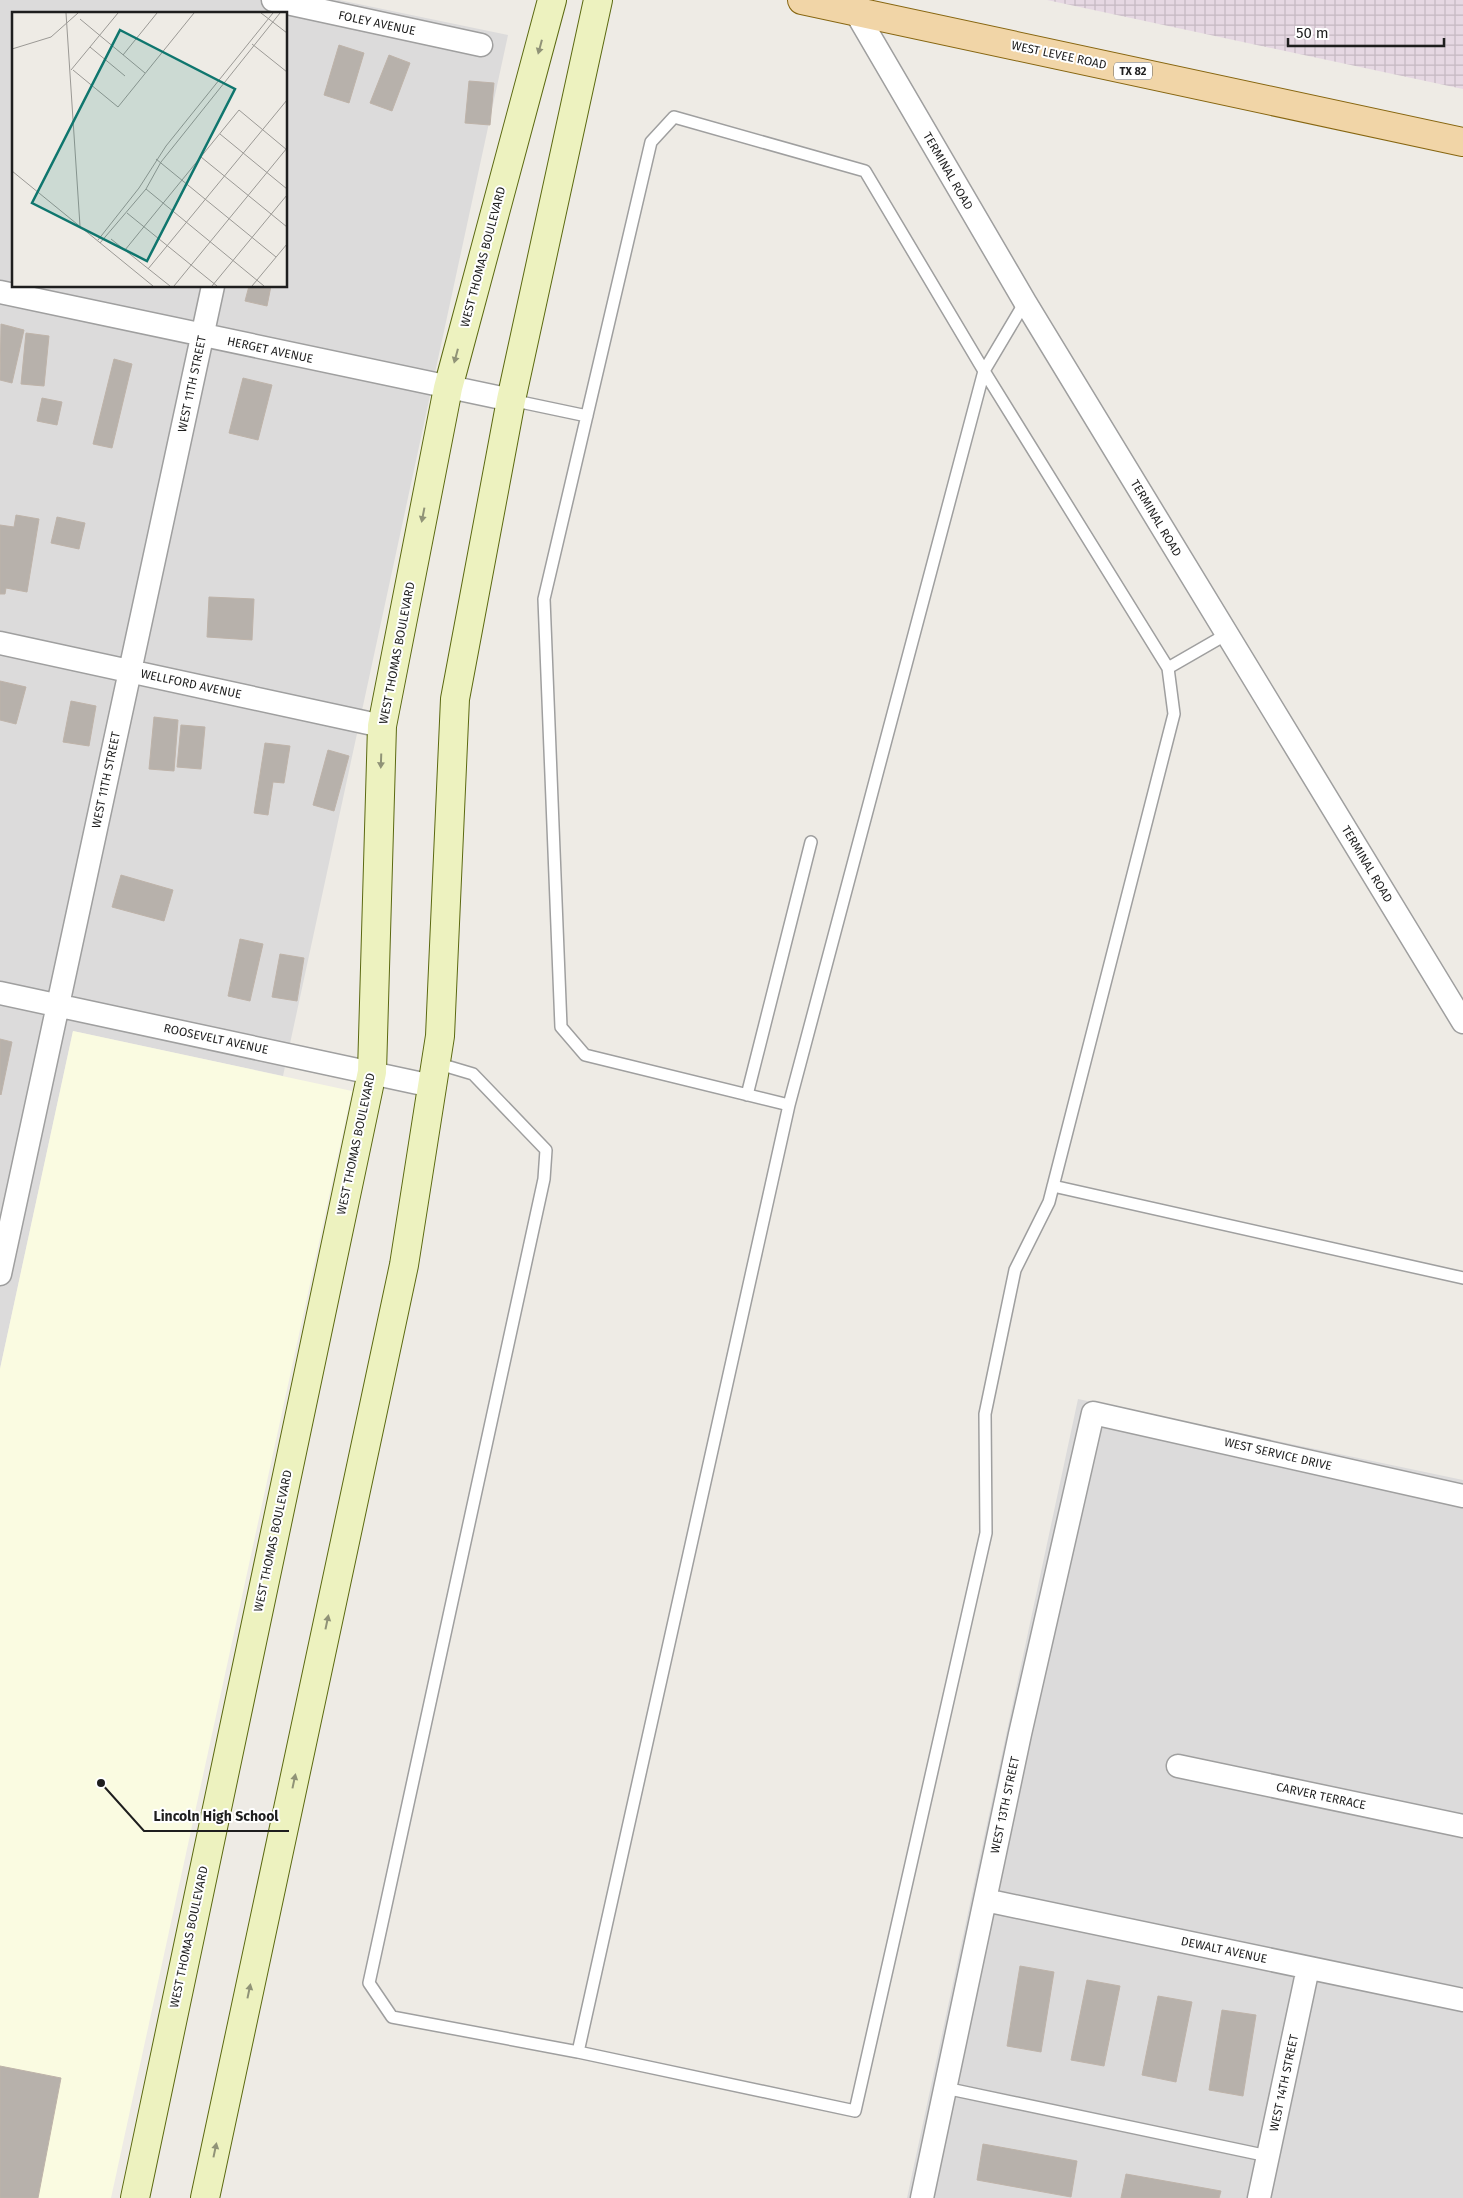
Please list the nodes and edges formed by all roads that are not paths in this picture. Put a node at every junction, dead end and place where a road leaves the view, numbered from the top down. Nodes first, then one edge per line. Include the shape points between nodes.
1 (275, 0) edge
2 (552, 0) edge
3 (598, 0) edge
4 (802, 0) edge
5 (852, 6) edge
6 (481, 45) dead end
7 (1463, 142) edge
8 (213, 288) edge
9 (0, 292) edge
10 (1025, 302) junction
11 (202, 336) junction
12 (984, 371) junction
13 (448, 388) junction
14 (511, 400) junction
15 (587, 416) junction
16 (1227, 634) junction
17 (0, 643) edge
18 (1168, 668) junction
19 (130, 671) junction
20 (382, 726) junction
21 (811, 842) dead end
22 (0, 993) edge
23 (58, 1005) junction
24 (1463, 1022) edge
25 (372, 1072) junction
26 (434, 1074) junction
27 (747, 1095) junction
28 (789, 1105) junction
29 (1053, 1186) junction
30 (0, 1274) edge
31 (1463, 1278) edge
32 (1093, 1413) joint
33 (1463, 1496) edge
34 (1178, 1766) dead end
35 (1463, 1826) edge
36 (985, 1900) junction
37 (1308, 1968) junction
38 (1463, 2000) edge
39 (578, 2052) junction
40 (945, 2088) junction
41 (1268, 2156) junction
42 (136, 2198) edge
43 (205, 2198) edge
44 (922, 2198) edge
45 (1259, 2198) edge

1 - 6 street, FOLEY AVENUE
2 -> 13 street, WEST THOMAS BOULEVARD
3 - 14 street
4 - 5 main road, WEST LEVEE ROAD / TX 82
5 - 7 main road, WEST LEVEE ROAD / TX 82
5 - 10 street, TERMINAL ROAD
8 - 11 street, WEST 11TH STREET
9 - 11 street, HERGET AVENUE
10 - 12 lane
10 - 16 street, TERMINAL ROAD
11 - 13 street, HERGET AVENUE
11 - 19 street, WEST 11TH STREET
12 - 15 lane via 865,170 674,117 651,142
12 - 18 lane
12 - 28 lane
13 - 14 street, HERGET AVENUE
13 -> 20 street, WEST THOMAS BOULEVARD
14 - 15 lane
14 - 26 street via 455,699 440,1036
15 - 27 lane via 544,599 561,1027 585,1055
16 - 18 lane
16 - 24 street, TERMINAL ROAD
17 - 19 street, WELLFORD AVENUE
18 - 29 lane via 1174,714
19 - 20 street, WELLFORD AVENUE
19 - 23 street, WEST 11TH STREET
20 -> 25 street, WEST THOMAS BOULEVARD
21 - 27 lane
22 - 23 street, ROOSEVELT AVENUE
23 - 25 street, ROOSEVELT AVENUE
23 - 30 street, WEST 11TH STREET
25 - 26 street, ROOSEVELT AVENUE
25 - 42 street, WEST THOMAS BOULEVARD
26 - 39 lane via 472,1074 546,1150 544,1179 369,1983 392,2017
43 -> 26 street via 404,1265
27 - 28 lane
28 - 39 lane
29 - 31 lane
29 - 39 lane via 1049,1202 1015,1270 986,1414 986,1533 855,2111
32 - 33 street, WEST SERVICE DRIVE
32 - 36 street, WEST 13TH STREET
34 - 35 street, CARVER TERRACE
36 - 37 street, DEWALT AVENUE
36 - 40 street, WEST 13TH STREET
37 - 38 street, DEWALT AVENUE
37 - 41 street, WEST 14TH STREET
40 - 41 lane
40 - 44 street, WEST 13TH STREET
41 - 45 street, WEST 14TH STREET

